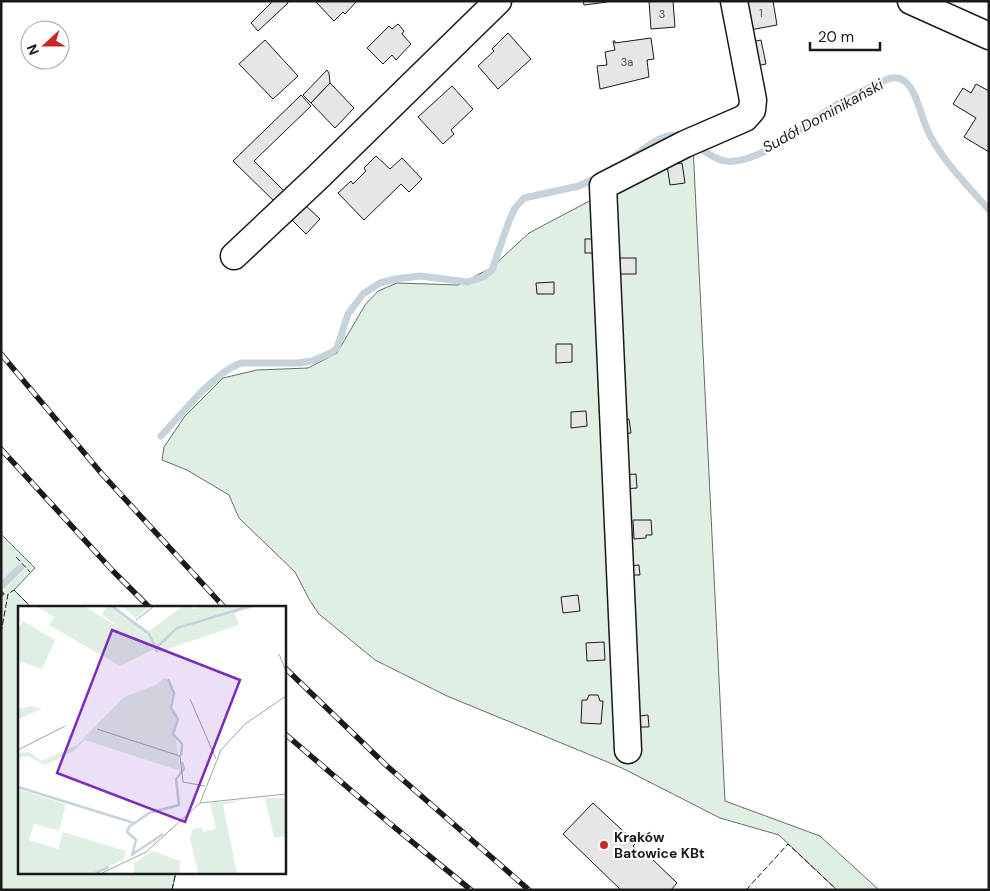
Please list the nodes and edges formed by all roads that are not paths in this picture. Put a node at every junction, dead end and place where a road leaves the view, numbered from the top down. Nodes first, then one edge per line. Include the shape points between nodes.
1 (498, 1) edge
2 (734, 1) edge
3 (911, 1) edge
4 (989, 36) edge
5 (234, 256) dead end
6 (628, 750) dead end

1 - 5 street
2 - 6 street via 753,100 752,110 745,118 603,186
3 - 4 street

